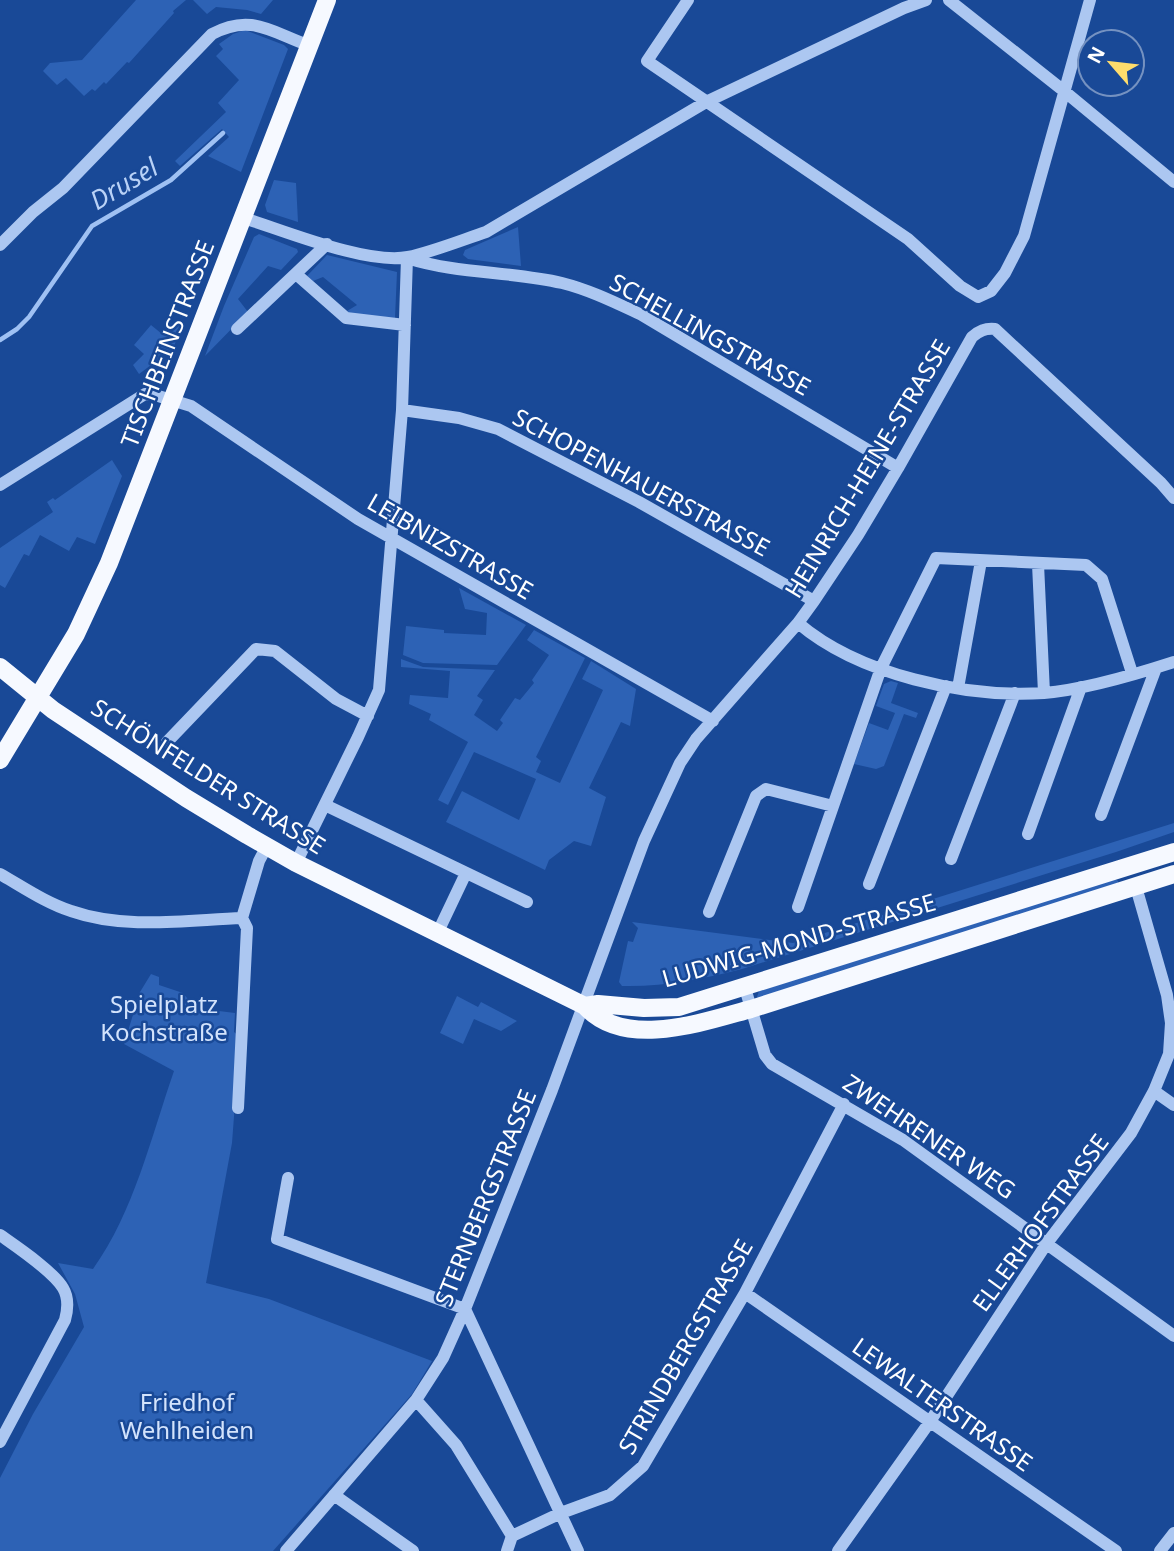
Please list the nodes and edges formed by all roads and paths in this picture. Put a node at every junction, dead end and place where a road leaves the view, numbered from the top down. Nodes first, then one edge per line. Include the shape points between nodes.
1 (327, 0) edge
2 (688, 0) edge
3 (926, 0) edge
4 (949, 0) edge
5 (1090, 0) edge
6 (309, 45) junction
7 (1064, 91) junction
8 (706, 102) junction
9 (1174, 183) edge
10 (244, 218) junction
11 (327, 244) junction
12 (0, 245) edge
13 (407, 258) junction
14 (296, 274) junction
15 (405, 325) junction
16 (237, 329) dead end
17 (172, 400) junction
18 (402, 410) junction
19 (898, 468) junction
20 (0, 485) edge
21 (1174, 498) edge
22 (390, 538) junction
23 (981, 561) junction
24 (1038, 564) junction
25 (814, 600) junction
26 (798, 623) junction
27 (1174, 662) edge
28 (0, 667) edge
29 (881, 667) junction
30 (1156, 668) junction
31 (1132, 673) junction
32 (952, 687) junction
33 (1081, 687) junction
34 (1015, 693) junction
35 (1044, 693) junction
36 (37, 699) junction
37 (369, 716) junction
38 (713, 721) junction
39 (167, 742) dead end
40 (0, 760) edge
41 (325, 806) junction
42 (833, 806) junction
43 (1101, 814) dead end
44 (1028, 834) dead end
45 (267, 846) junction
46 (1174, 852) edge
47 (951, 859) dead end
48 (296, 863) junction
49 (466, 873) junction
50 (0, 874) edge
51 (1174, 874) edge
52 (869, 884) dead end
53 (1136, 887) junction
54 (527, 902) dead end
55 (799, 907) dead end
56 (709, 912) dead end
57 (242, 918) junction
58 (437, 934) junction
59 (745, 988) junction
60 (585, 1006) junction
61 (751, 1009) junction
62 (1154, 1091) junction
63 (844, 1104) junction
64 (1174, 1105) edge
65 (237, 1108) dead end
66 (288, 1178) dead end
67 (0, 1235) edge
68 (1047, 1243) junction
69 (745, 1293) junction
70 (465, 1308) junction
71 (1174, 1336) edge
72 (416, 1400) junction
73 (929, 1423) junction
74 (0, 1442) edge
75 (334, 1495) junction
76 (561, 1513) junction
77 (1174, 1533) edge
78 (512, 1536) junction
79 (286, 1551) edge
80 (413, 1551) edge
81 (507, 1551) edge
82 (578, 1551) edge
83 (838, 1551) edge
84 (1116, 1551) edge
85 (1160, 1551) edge

1 - 6 main road, TISCHBEINSTRASSE
2 - 8 street via 647,61
3 - 8 street
4 - 7 street
5 - 7 street
6 - 10 main road, TISCHBEINSTRASSE
6 - 12 street via 256,25 236,23 212,34 63,188
7 - 8 street via 1024,236 1006,273 991,291 978,297 908,239
7 - 9 street
8 - 13 street via 486,232
10 - 11 street
10 - 17 main road, TISCHBEINSTRASSE
11 - 13 street via 365,256
11 - 14 street
13 - 15 street
13 - 19 street, SCHELLINGSTRASSE via 435,267 562,284 597,295 642,315
14 - 15 street via 346,318
14 - 16 street
15 - 18 street
17 - 20 street, LEIBNIZSTRASSE via 145,394 136,398
17 - 22 street, LEIBNIZSTRASSE via 191,406
17 - 36 main road, TISCHBEINSTRASSE via 109,564 76,634
18 - 22 street
18 - 25 street, SCHOPENHAUERSTRASSE via 498,429
19 - 21 street, HEINRICH-HEINE-STRASSE via 972,337 988,328 995,329
19 - 25 street, HEINRICH-HEINE-STRASSE
22 - 37 street via 379,690
22 - 38 street, LEIBNIZSTRASSE
23 - 24 street
23 - 29 street via 936,558
23 - 32 street
24 - 31 street via 1086,565 1102,579
24 - 35 street
25 - 26 street, HEINRICH-HEINE-STRASSE
26 - 29 street via 829,647
26 - 38 street, HEINRICH-HEINE-STRASSE
27 - 30 street
28 - 36 main road, SCHÖNFELDER STRASSE
29 - 32 street
29 - 42 street
30 - 31 street
30 - 43 street
31 - 33 street
32 - 34 street
32 - 52 street
33 - 35 street
33 - 44 street
34 - 35 street
34 - 47 street
36 - 40 main road, TISCHBEINSTRASSE
36 - 45 main road, SCHÖNFELDER STRASSE
37 - 39 street via 336,699 275,650 256,649
37 - 41 street
38 - 60 street, HEINRICH-HEINE-STRASSE via 680,763 644,841
41 - 48 street
41 - 49 street, SCHÖNFELDER STRASSE
42 - 55 street
42 - 56 street via 766,789 756,796
45 - 48 main road, SCHÖNFELDER STRASSE
45 - 57 street
46 - 59 main road, LUDWIG-MOND-STRASSE
48 - 58 main road, SCHÖNFELDER STRASSE
49 - 54 street, SCHÖNFELDER STRASSE
49 - 58 street
50 - 57 street via 70,911 99,918 138,922
51 - 53 main road, LUDWIG-MOND-STRASSE
53 - 61 main road, LUDWIG-MOND-STRASSE
53 - 62 street, ELLERHOFSTRASSE via 1171,1023 1169,1054
57 - 65 street via 247,928
58 - 60 main road, SCHÖNFELDER STRASSE
59 - 60 main road, LUDWIG-MOND-STRASSE via 679,1007
59 - 61 street, ZWEHRENER WEG
60 - 61 main road, LUDWIG-MOND-STRASSE via 607,1024 668,1029
60 - 70 street, STERNBERGSTRASSE
61 - 63 street, ZWEHRENER WEG via 772,1064
62 - 64 street
62 - 68 street, ELLERHOFSTRASSE via 1131,1133
63 - 68 street, ZWEHRENER WEG via 903,1140
63 - 69 street, STRINDBERGSTRASSE
66 - 70 street via 277,1239
67 - 74 street via 55,1279 68,1305 65,1320
68 - 71 street, ZWEHRENER WEG
68 - 73 street, ELLERHOFSTRASSE
69 - 73 street, LEWALTERSTRASSE
69 - 76 street, STRINDBERGSTRASSE via 643,1466 611,1495
70 - 72 street, STERNBERGSTRASSE via 443,1358
70 - 76 street
72 - 75 street, STERNBERGSTRASSE
72 - 78 street via 456,1445
73 - 83 street, ELLERHOFSTRASSE
73 - 84 street, LEWALTERSTRASSE
75 - 79 street, STERNBERGSTRASSE
75 - 80 street
76 - 78 street, STRINDBERGSTRASSE
76 - 82 street
77 - 85 street
78 - 81 street

